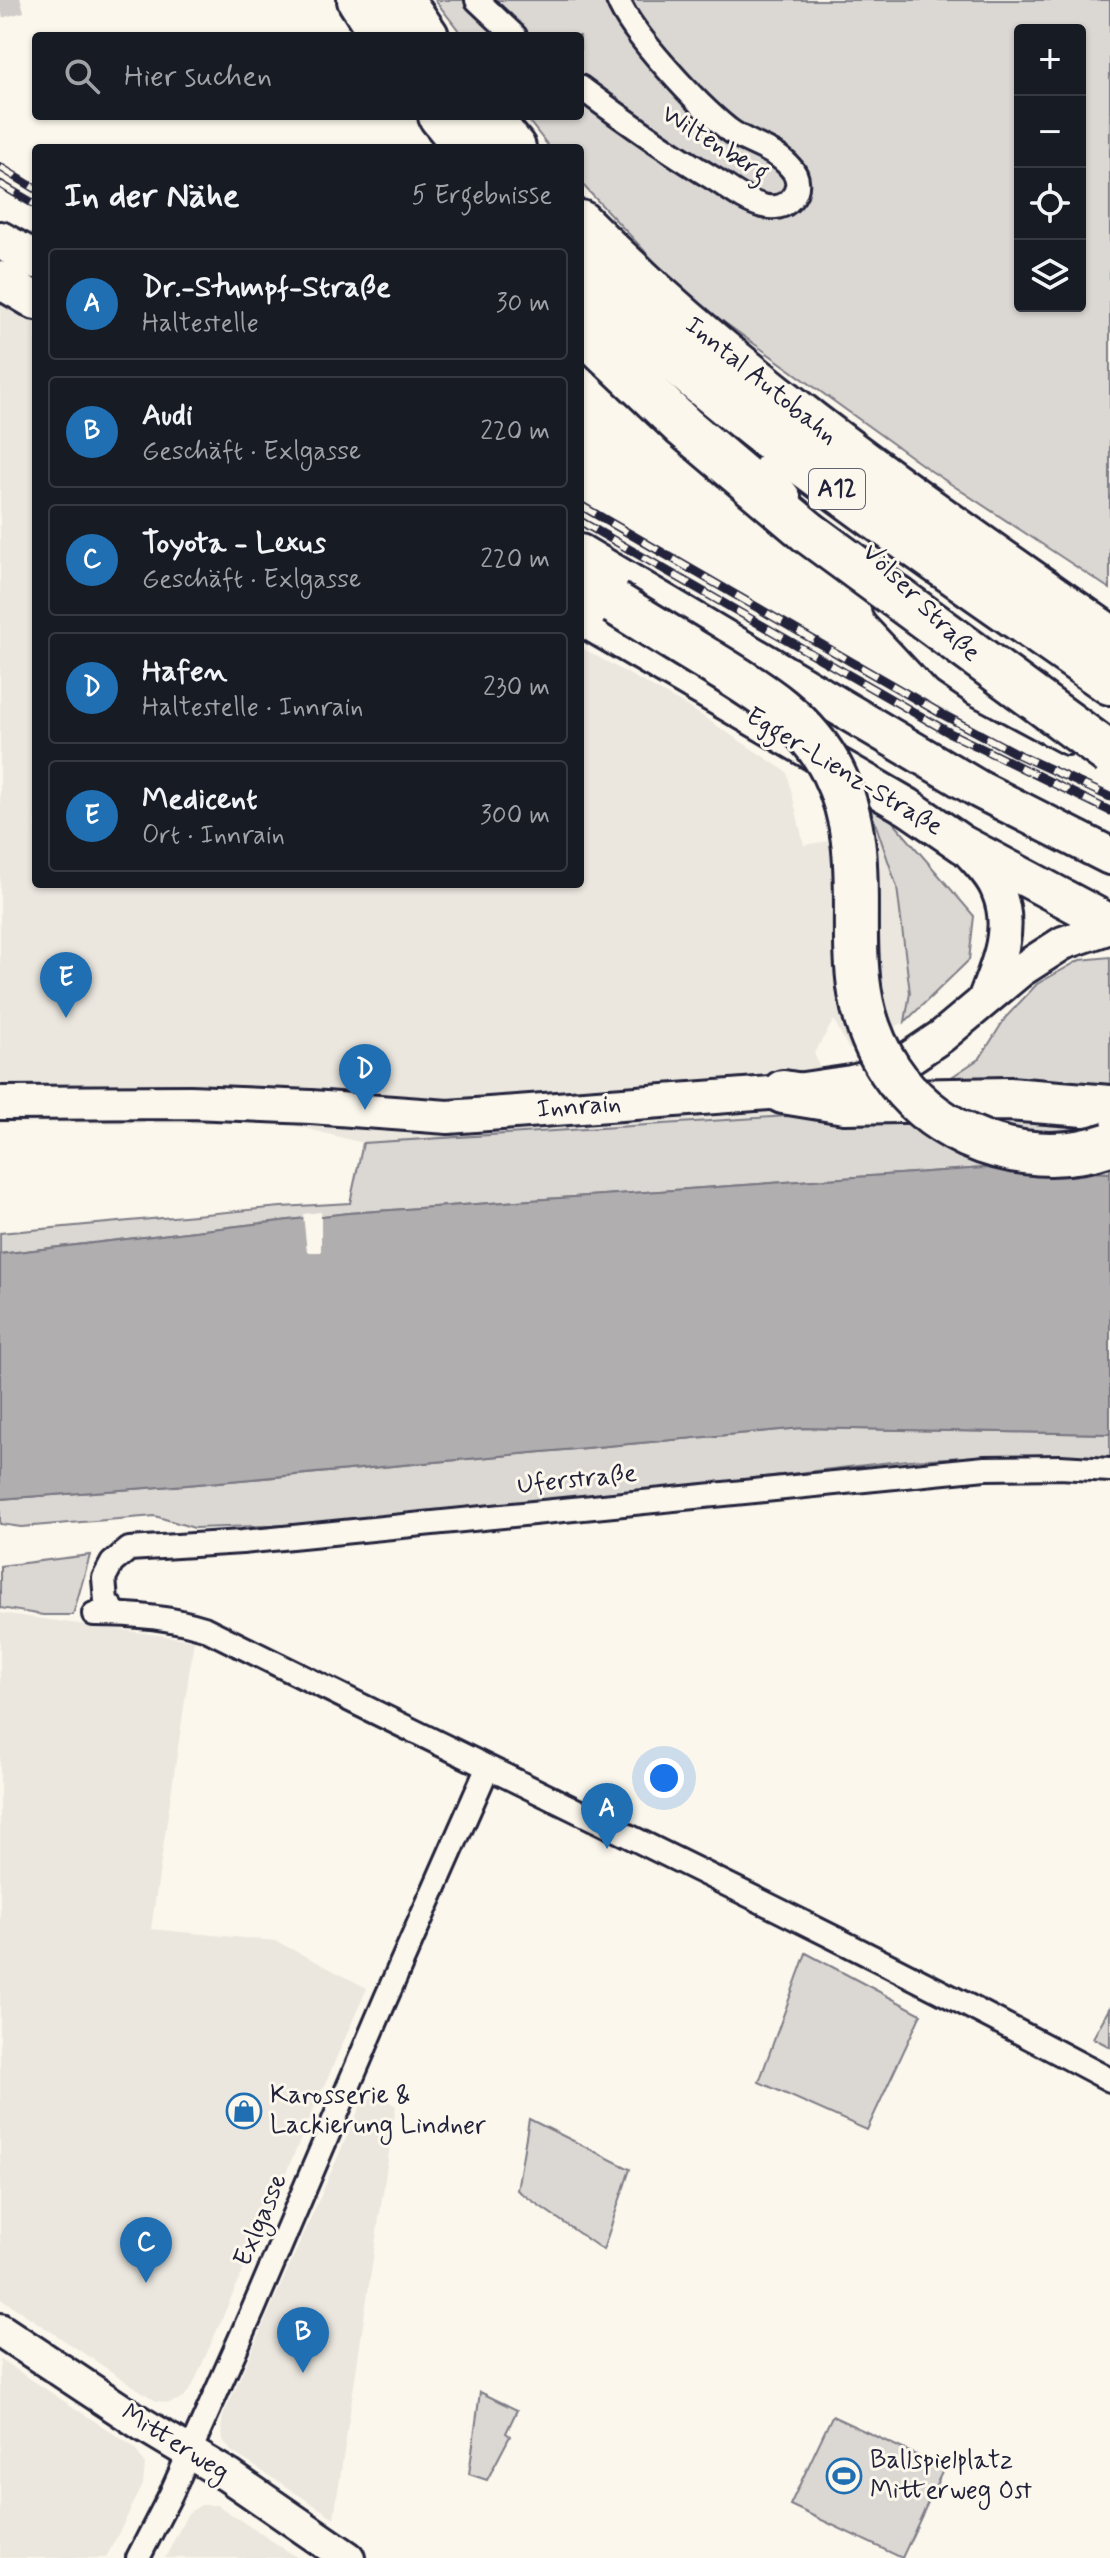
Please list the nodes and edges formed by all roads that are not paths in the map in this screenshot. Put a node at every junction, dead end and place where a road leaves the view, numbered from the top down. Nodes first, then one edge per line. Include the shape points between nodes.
1 (359, 0) edge
2 (402, 0) edge
3 (477, 0) edge
4 (618, 0) edge
5 (379, 32) edge
6 (424, 32) edge
7 (511, 32) edge
8 (584, 90) edge
9 (426, 120) edge
10 (443, 120) edge
11 (491, 120) edge
12 (434, 144) edge
13 (463, 144) edge
14 (511, 144) edge
15 (584, 226) edge
16 (0, 240) edge
17 (32, 258) edge
18 (584, 278) edge
19 (0, 280) edge
20 (32, 299) edge
21 (584, 332) edge
22 (766, 466) dead end
23 (584, 555) edge
24 (584, 585) edge
25 (584, 618) edge
26 (1110, 637) edge
27 (1110, 683) edge
28 (1110, 754) edge
29 (1110, 766) edge
30 (962, 844) junction
31 (1110, 856) edge
32 (1110, 925) edge
33 (983, 1001) junction
34 (783, 1092) junction
35 (0, 1103) edge
36 (1110, 1107) edge
37 (1110, 1144) edge
38 (1110, 1470) edge
39 (487, 1769) junction
40 (1110, 2080) edge
41 (0, 2330) edge
42 (188, 2453) junction
43 (138, 2558) edge
44 (348, 2558) edge

1 - 5 highway
2 - 6 highway
3 - 7 street
4 - 8 street, Wiltenberg via 649,46 729,130 792,168 795,194 781,206 752,202
9 - 12 highway
10 - 13 highway
11 - 14 highway
15 - 26 highway, Inntal Autobahn / A12 via 640,282 755,380
16 - 17 main road
18 - 27 highway, Inntal Autobahn / A12 via 739,415
19 - 20 main road
21 - 28 highway, bridge via 808,532
22 - 29 street, Völser Straße via 838,560 945,673
23 - 31 main road, Egger-Lienz-Straße via 980,790
24 - 37 highway, bridge via 766,696 817,747 832,770 851,822 862,1011 881,1056 915,1101 956,1130 1002,1148 1055,1154
25 - 30 main road, Egger-Lienz-Straße via 908,807
30 - 32 main road, Egger-Lienz-Straße
30 - 33 main road via 998,890 1004,916 1004,941
32 - 33 main road, Innrain via 1063,943
33 - 34 main road, Innrain via 917,1055 888,1071
34 - 35 main road, Innrain via 448,1117 221,1103
34 - 36 highway via 845,1102 1009,1099
38 - 39 street, Uferstraße via 985,1468 129,1549 104,1578 106,1614 204,1628
39 - 40 street via 731,1886
39 - 42 street, Exlgasse
41 - 42 main road, Mitterweg
42 - 43 street, Exlgasse
42 - 44 main road, Mitterweg

